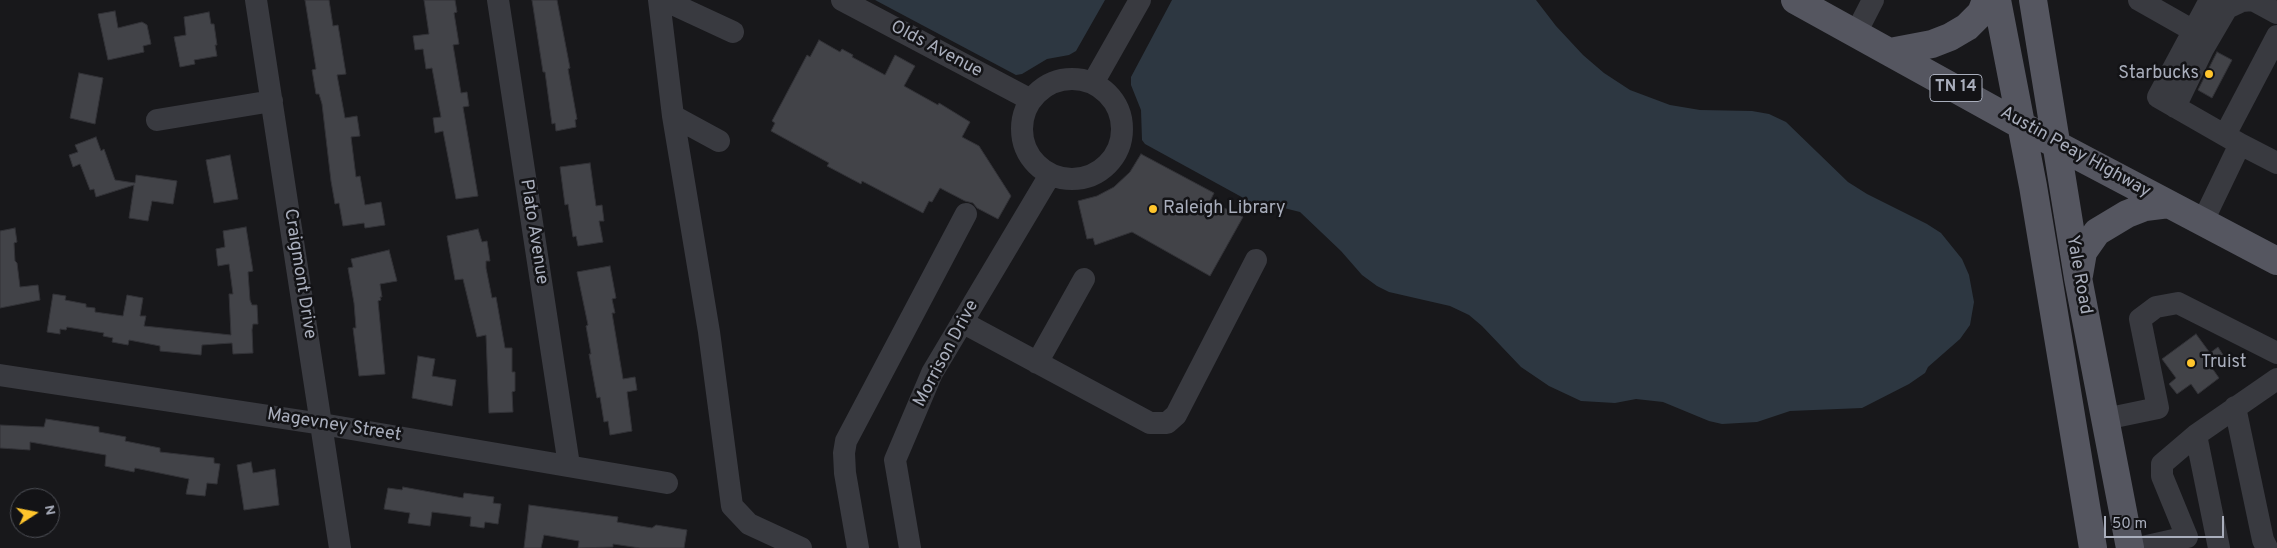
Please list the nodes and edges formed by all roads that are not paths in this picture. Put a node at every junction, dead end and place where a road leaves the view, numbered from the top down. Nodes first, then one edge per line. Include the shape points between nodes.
1 (256, 0) edge
2 (498, 0) edge
3 (659, 0) edge
4 (664, 0) edge
5 (842, 0) edge
6 (1140, 0) edge
7 (1795, 0) edge
8 (1873, 0) edge
9 (1986, 0) edge
10 (1997, 0) edge
11 (2033, 0) edge
12 (2210, 0) edge
13 (2153, 4) edge
14 (2277, 13) edge
15 (2192, 30) junction
16 (734, 32) dead end
17 (1856, 33) junction
18 (2277, 36) edge
19 (1890, 52) junction
20 (1093, 83) junction
21 (1031, 100) junction
22 (272, 101) junction
23 (2175, 106) junction
24 (673, 116) junction
25 (157, 120) dead end
26 (2021, 124) junction
27 (2233, 139) junction
28 (719, 141) dead end
29 (2057, 144) junction
30 (2276, 154) edge
31 (1050, 175) junction
32 (2169, 204) junction
33 (966, 214) dead end
34 (2202, 221) junction
35 (1256, 260) dead end
36 (2277, 261) edge
37 (2078, 278) junction
38 (1084, 279) dead end
39 (962, 322) junction
40 (2277, 354) edge
41 (1037, 363) junction
42 (0, 375) edge
43 (2277, 380) edge
44 (2235, 407) junction
45 (2105, 419) junction
46 (322, 424) junction
47 (2196, 435) junction
48 (569, 465) junction
49 (667, 483) dead end
50 (2188, 542) edge
51 (340, 548) edge
52 (801, 548) edge
53 (858, 548) edge
54 (910, 548) edge
55 (2093, 548) edge
56 (2130, 548) edge
57 (2138, 548) edge
58 (2219, 548) edge
59 (2267, 548) edge

1 - 22 street, Craigmont Drive
2 - 48 street, Plato Avenue
3 - 24 street
4 - 16 street
5 - 21 street, Olds Avenue
6 - 20 street
7 - 17 main road, Austin Peay Highway / TN 14
8 - 17 street
9 - 19 main road via 1981,13 1950,37
10 - 26 main road, Yale Road
11 - 29 main road, Yale Road
12 - 15 street
13 - 15 street
14 - 23 street via 2253,0 2227,8
15 - 23 street via 2158,97
17 - 19 main road, Austin Peay Highway / TN 14
18 - 27 street
19 - 26 main road, Austin Peay Highway / TN 14
20 - 21 street via 1076,79 1058,80
20 - 31 street via 1116,104 1122,119 1118,151 1109,164 1082,179 1066,180
21 - 31 street via 1023,116 1022,134 1026,150 1036,165
22 - 25 street
22 - 46 street, Craigmont Drive
23 - 27 street
24 - 28 street
24 - 52 street via 709,332 732,506 749,524
26 - 29 main road, Austin Peay Highway / TN 14
26 - 55 main road, Yale Road
27 - 30 street
27 - 34 street
29 - 32 main road, Austin Peay Highway / TN 14
29 - 37 main road, Yale Road
31 - 39 street, Morrison Drive
32 - 34 main road, Austin Peay Highway / TN 14
32 - 37 main road via 2145,207 2127,214 2097,232 2083,252
33 - 53 street via 847,440 844,473
34 - 36 main road, Austin Peay Highway / TN 14
35 - 41 street via 1176,415 1167,422 1150,423
37 - 45 main road, Yale Road
38 - 41 street
39 - 41 street
39 - 54 street, Morrison Drive via 932,374 895,460
40 - 45 street via 2178,303 2156,307 2140,319 2158,408
42 - 46 street, Magevney Street
43 - 44 street
44 - 47 street
44 - 59 street
45 - 56 main road, Yale Road
46 - 48 street, Magevney Street
46 - 51 street, Craigmont Drive
47 - 50 street via 2162,464 2162,476
47 - 58 street
48 - 49 street, Magevney Street
50 - 57 street

